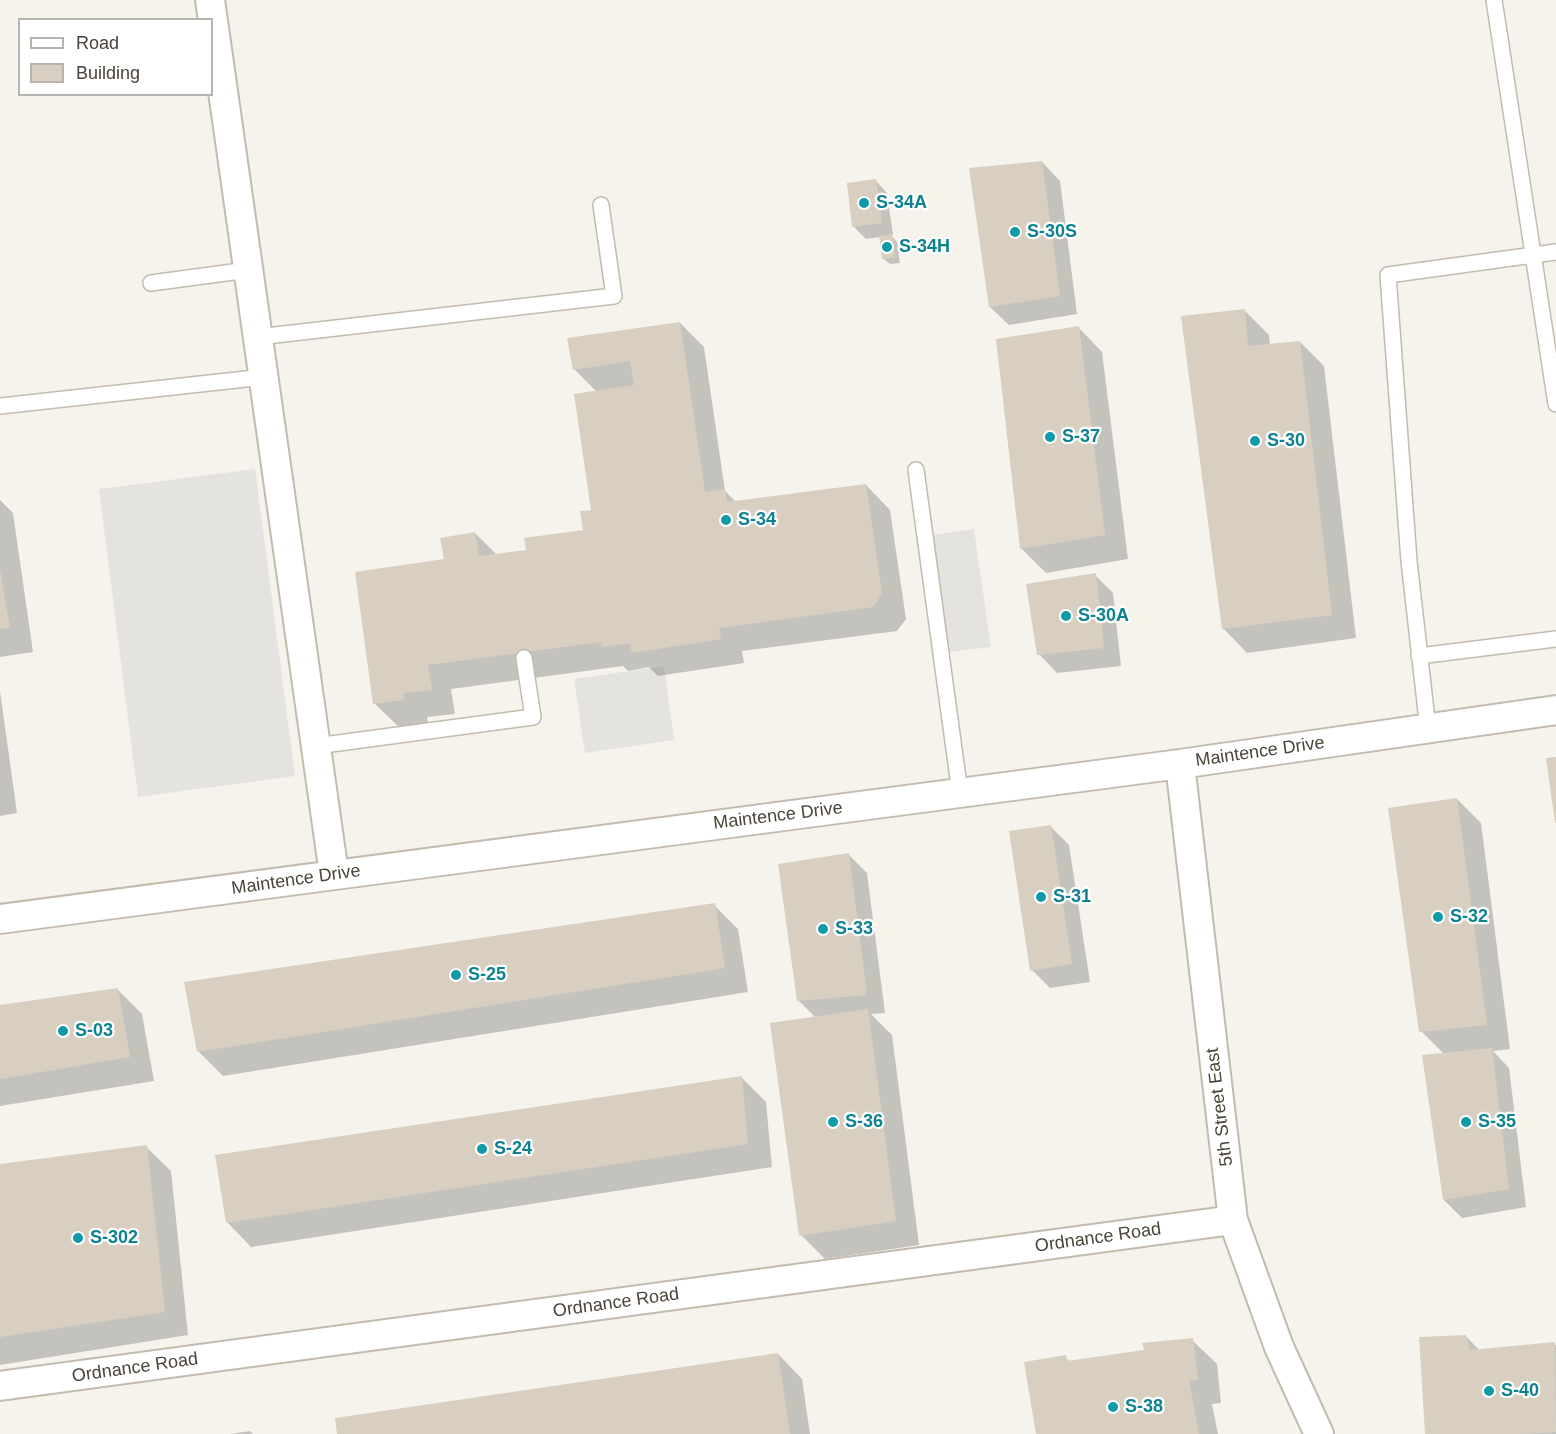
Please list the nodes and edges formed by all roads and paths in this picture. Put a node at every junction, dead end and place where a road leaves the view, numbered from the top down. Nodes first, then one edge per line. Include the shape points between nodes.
1 (210, 0) edge
2 (1494, 0) edge
3 (213, 18) edge
4 (213, 21) edge
5 (601, 205) dead end
6 (1556, 252) edge
7 (1533, 255) junction
8 (248, 270) junction
9 (151, 283) dead end
10 (258, 337) junction
11 (264, 377) junction
12 (1556, 404) edge
13 (0, 405) edge
14 (916, 470) dead end
15 (1556, 639) edge
16 (1419, 656) junction
17 (524, 658) dead end
18 (1556, 710) edge
19 (1428, 729) junction
20 (316, 746) junction
21 (1180, 764) junction
22 (960, 793) junction
23 (334, 874) junction
24 (0, 919) edge
25 (1233, 1220) junction
26 (0, 1386) edge
27 (1320, 1434) edge

1 - 3 street
2 - 7 lane
4 - 8 street
5 - 10 lane via 614,296
6 - 7 lane
7 - 12 lane
7 - 16 lane via 1388,275
8 - 9 lane
8 - 10 street
10 - 11 street
11 - 13 lane
11 - 20 street
14 - 22 lane
15 - 16 lane
16 - 19 lane
17 - 20 lane via 533,717
18 - 19 street, Maintence Drive
19 - 21 street, Maintence Drive
20 - 23 street
21 - 22 street, Maintence Drive
21 - 25 street, 5th Street East
22 - 23 street, Maintence Drive
23 - 24 street, Maintence Drive
25 - 26 street, Ordnance Road
25 - 27 street, 5th Street East via 1279,1347

